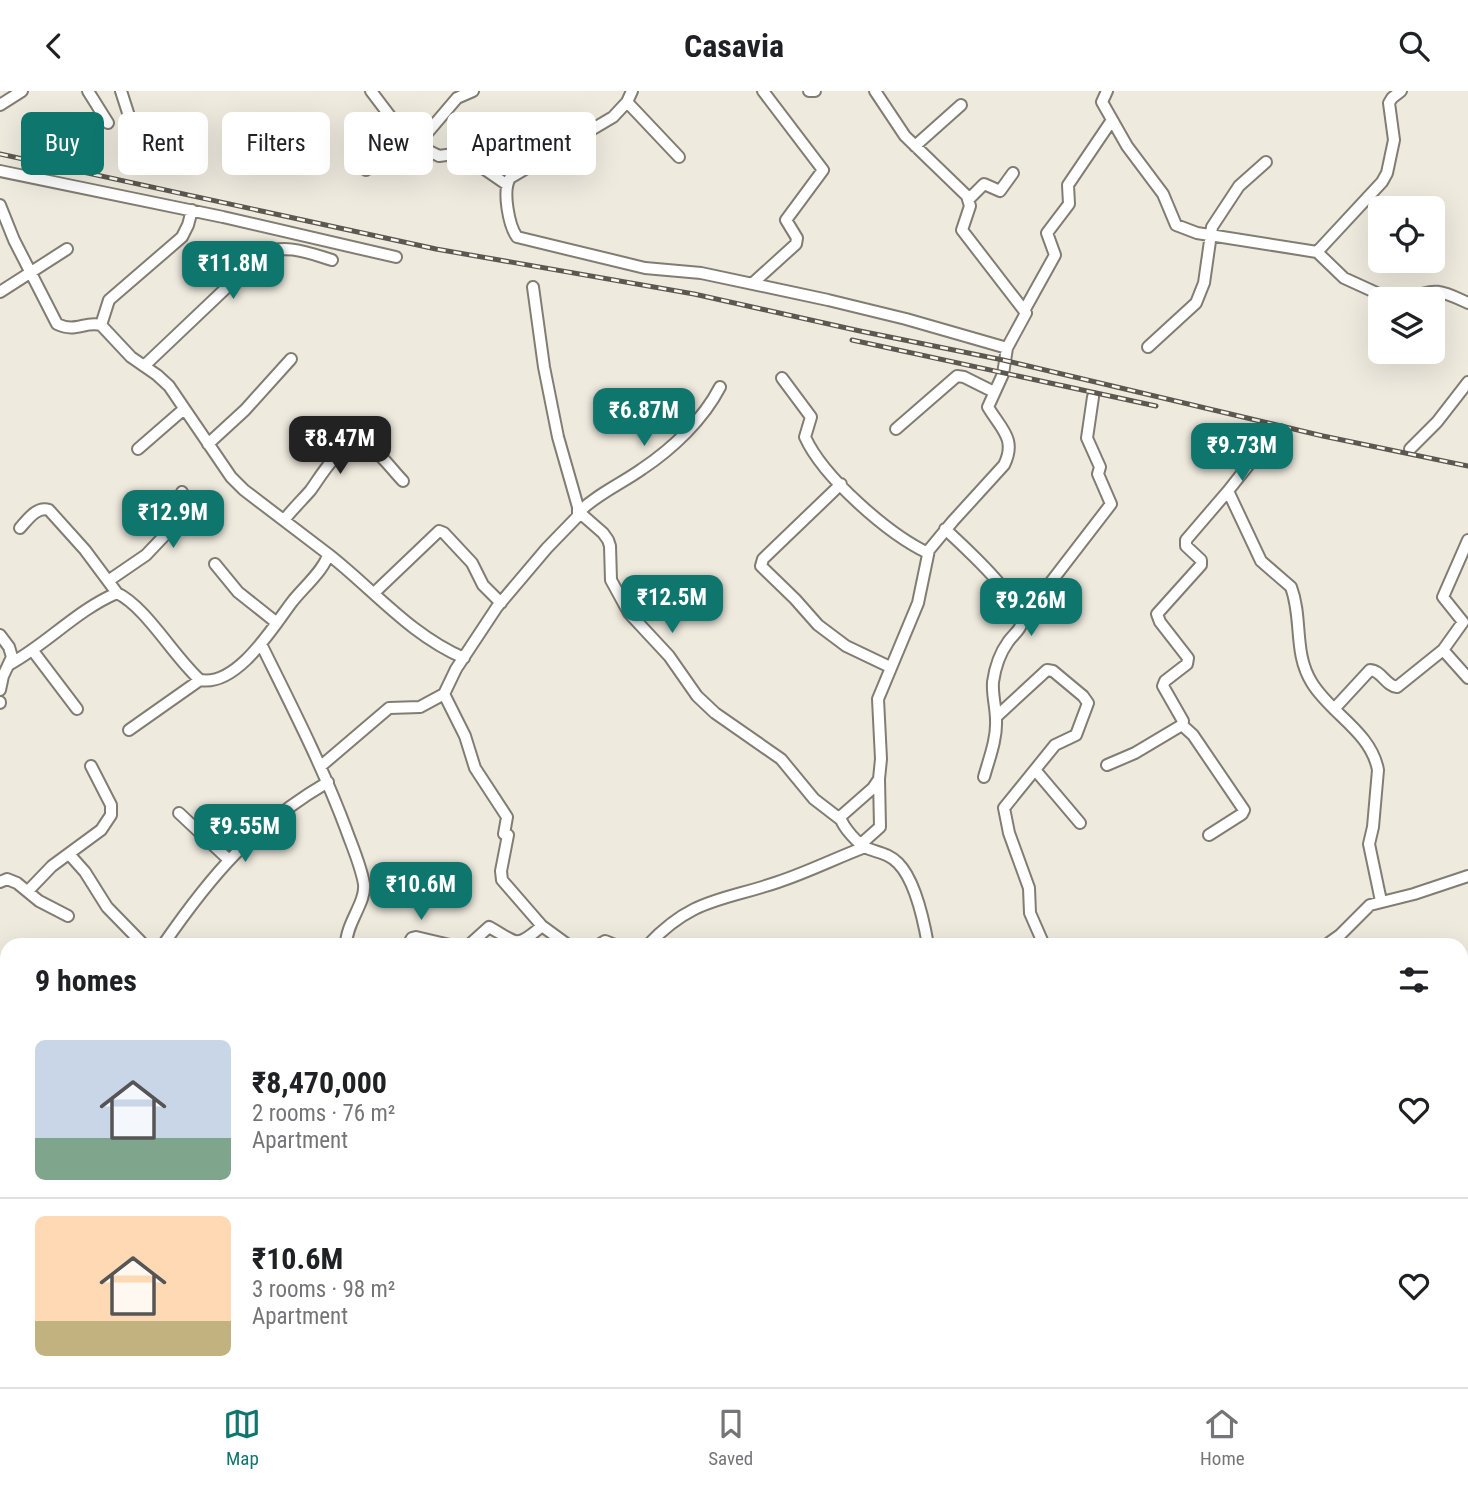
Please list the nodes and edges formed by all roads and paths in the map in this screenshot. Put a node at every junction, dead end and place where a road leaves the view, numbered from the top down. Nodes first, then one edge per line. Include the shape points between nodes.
1 (22, 91) edge
2 (88, 91) edge
3 (121, 91) edge
4 (370, 91) edge
5 (473, 91) edge
6 (809, 91) edge
7 (816, 91) edge
8 (875, 91) edge
9 (1107, 91) edge
10 (1401, 91) edge
11 (769, 93) edge
12 (630, 96) edge
13 (0, 105) edge
14 (961, 105) dead end
15 (128, 112) edge
16 (387, 112) edge
17 (1112, 120) junction
18 (108, 123) dead end
19 (433, 126) edge
20 (915, 146) junction
21 (433, 153) edge
22 (679, 157) dead end
23 (1266, 162) dead end
24 (0, 171) edge
25 (1013, 173) dead end
26 (506, 184) junction
27 (969, 199) junction
28 (0, 205) edge
29 (192, 210) junction
30 (4, 227) edge
31 (1209, 234) junction
32 (67, 249) dead end
33 (1317, 252) junction
34 (396, 257) dead end
35 (332, 260) dead end
36 (31, 271) junction
37 (754, 283) junction
38 (533, 287) dead end
39 (1368, 291) edge
40 (0, 292) edge
41 (1445, 294) edge
42 (1468, 303) edge
43 (1025, 309) junction
44 (101, 325) junction
45 (1148, 347) dead end
46 (1007, 348) junction
47 (291, 359) dead end
48 (144, 366) junction
49 (782, 378) dead end
50 (1468, 383) edge
51 (720, 387) dead end
52 (994, 392) junction
53 (1093, 397) dead end
54 (184, 409) junction
55 (896, 429) dead end
56 (1268, 434) dead end
57 (208, 444) junction
58 (138, 449) dead end
59 (1410, 449) dead end
60 (402, 481) dead end
61 (841, 484) junction
62 (1228, 491) junction
63 (182, 492) dead end
64 (579, 513) junction
65 (284, 520) junction
66 (20, 528) dead end
67 (945, 529) junction
68 (1468, 540) edge
69 (919, 549) junction
70 (328, 554) junction
71 (215, 564) dead end
72 (108, 581) junction
73 (117, 593) junction
74 (374, 593) junction
75 (501, 603) junction
76 (1020, 617) junction
77 (277, 623) junction
78 (0, 635) edge
79 (261, 644) junction
80 (1443, 650) junction
81 (33, 652) junction
82 (464, 658) junction
83 (10, 664) junction
84 (885, 664) junction
85 (1468, 678) edge
86 (200, 680) junction
87 (0, 690) edge
88 (444, 694) junction
89 (77, 709) dead end
90 (1334, 709) junction
91 (996, 717) junction
92 (1182, 725) junction
93 (129, 730) dead end
94 (1107, 765) dead end
95 (92, 766) dead end
96 (321, 766) junction
97 (1036, 771) junction
98 (984, 777) dead end
99 (879, 779) junction
100 (328, 782) junction
101 (179, 813) dead end
102 (840, 820) junction
103 (1080, 823) dead end
104 (1209, 835) dead end
105 (863, 846) junction
106 (68, 854) junction
107 (229, 859) junction
108 (1468, 876) edge
109 (0, 882) edge
110 (28, 891) junction
111 (1381, 901) junction
112 (68, 916) dead end
113 (542, 926) junction
114 (137, 938) edge
115 (168, 938) edge
116 (347, 938) edge
117 (477, 938) edge
118 (509, 938) edge
119 (528, 938) edge
120 (558, 938) edge
121 (659, 938) edge
122 (926, 938) edge
123 (1041, 938) edge
124 (1337, 938) edge

1 - 13 street
2 - 18 street
3 - 15 street
4 - 16 street
5 - 19 street via 457,98
6 - 7 street
8 - 20 street
9 - 17 street via 1102,101
10 - 33 street via 1389,103 1394,140 1387,173
11 - 37 street via 823,170 786,220 796,244
12 - 22 street
12 - 26 street via 613,117
14 - 20 street
17 - 31 street via 1163,194 1176,225
17 - 43 street via 1068,185 1069,204 1047,233 1055,255
20 - 27 street
21 - 26 street via 461,153
23 - 31 street via 1227,201
24 - 29 street
25 - 27 street via 1000,191 984,184
26 - 37 street via 512,230 520,239 645,268
27 - 43 street via 962,230
28 - 30 street
29 - 34 street
29 - 44 street via 182,237 108,300
30 - 36 street
31 - 33 street
31 - 45 street via 1204,283 1196,303
32 - 36 street
33 - 39 street via 1344,278
35 - 48 street via 289,249 262,254
36 - 40 street
36 - 44 street via 57,324 72,329
37 - 46 street
38 - 64 street via 558,437
41 - 42 street
43 - 46 street
44 - 48 street
46 - 52 street via 1003,374
47 - 57 street
48 - 54 street via 169,386
49 - 61 street via 811,417 807,441
50 - 59 street
51 - 64 street via 670,449
52 - 55 street via 957,376
52 - 67 street via 988,407 1010,441 1010,454
53 - 76 street via 1087,438 1111,504
54 - 57 street
54 - 58 street
56 - 62 street
57 - 65 street via 244,490
60 - 65 street via 368,447 343,450
61 - 69 street
61 - 84 street via 761,566 818,625 846,646
62 - 90 street via 1261,561 1291,587 1304,670
62 - 92 street via 1186,540 1202,563 1157,614 1188,658 1163,687
63 - 72 street via 183,517 146,555
64 - 75 street
64 - 102 street via 607,540 611,580 629,613 669,656 697,696 781,759 814,799
65 - 70 street
66 - 72 street via 37,511 50,510
67 - 69 street
67 - 76 street via 988,569
68 - 80 street via 1443,597 1463,622
69 - 84 street via 918,603
70 - 74 street
70 - 77 street
71 - 77 street via 239,592
72 - 73 street
73 - 81 street via 80,613
73 - 86 street via 129,600
74 - 75 street via 439,531 466,556 482,585
74 - 82 street via 401,620
75 - 82 street
76 - 91 street via 1020,627 996,669
77 - 79 street
78 - 83 street via 9,647
79 - 86 street via 226,675
79 - 96 street
80 - 85 street
80 - 90 street via 1397,687 1370,670
81 - 83 street
81 - 89 street
82 - 88 street
83 - 87 street
84 - 99 street via 878,699
86 - 93 street
88 - 96 street via 420,708 389,708
88 - 113 street via 475,768 507,817 502,880
90 - 111 street via 1359,733 1377,762 1369,844
91 - 97 street via 1046,670 1087,699 1076,735 1055,745
91 - 98 street
92 - 94 street
92 - 104 street via 1244,810
95 - 106 street via 113,810 100,830
96 - 100 street
97 - 103 street
97 - 123 street via 1004,808 1029,888 1030,913
99 - 102 street
99 - 105 street via 880,827
100 - 107 street via 274,818
100 - 116 street via 364,884
101 - 107 street
102 - 105 street
105 - 121 street via 783,880 689,910
105 - 122 street via 886,854 904,870
106 - 110 street
106 - 114 street via 107,907
107 - 115 street
108 - 111 street
109 - 110 street via 11,880
110 - 112 street
111 - 124 street via 1370,905
113 - 119 street
113 - 120 street
117 - 118 street via 489,927

